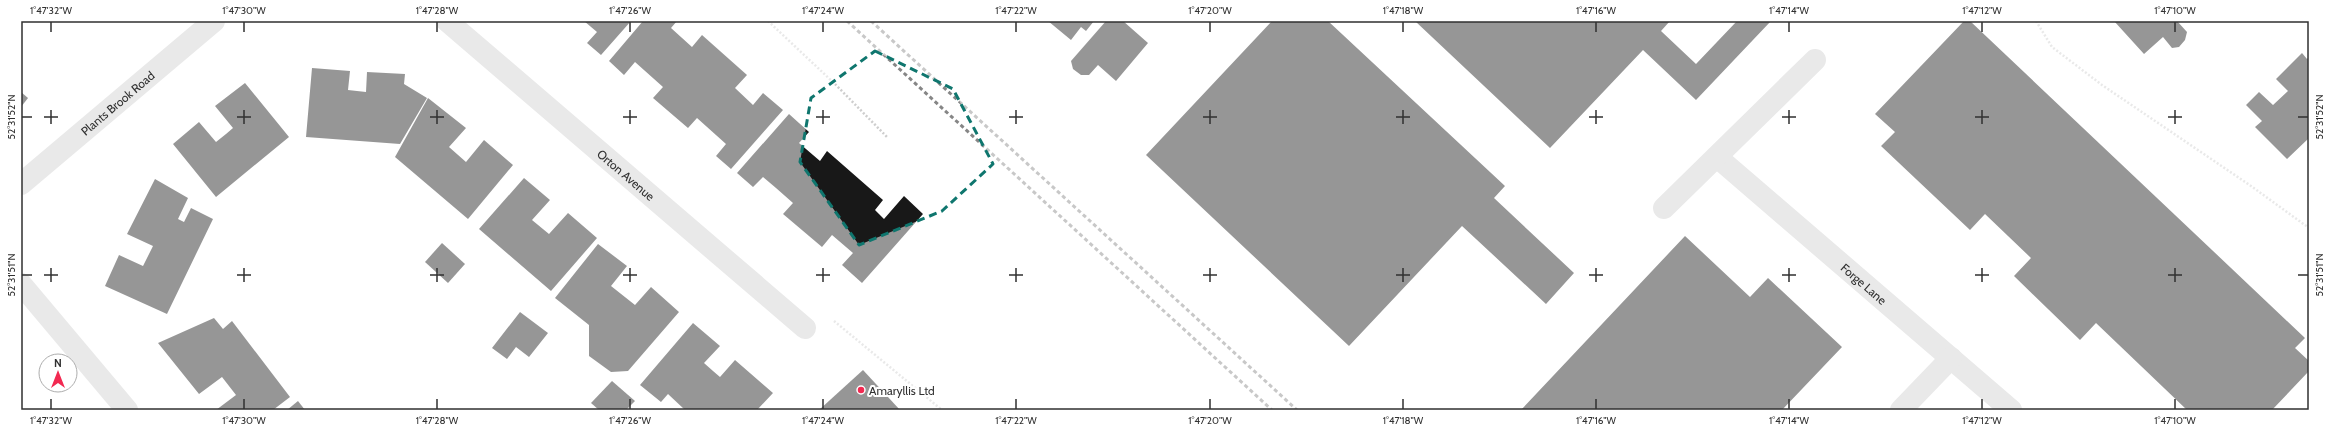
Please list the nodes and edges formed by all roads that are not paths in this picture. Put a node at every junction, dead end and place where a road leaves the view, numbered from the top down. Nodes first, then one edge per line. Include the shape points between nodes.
1 (214, 21) edge
2 (447, 21) edge
3 (1815, 60) dead end
4 (1717, 157) junction
5 (21, 184) edge
6 (1664, 208) dead end
7 (21, 284) edge
8 (805, 328) road end
9 (1951, 358) junction
10 (127, 410) edge
11 (1901, 410) edge
12 (2011, 410) edge

1 - 5 street, Plants Brook Road
2 - 8 street, Orton Avenue
3 - 4 street
4 - 6 street
4 - 9 street, Forge Lane
7 - 10 street
9 - 11 street
9 - 12 street, Forge Lane

